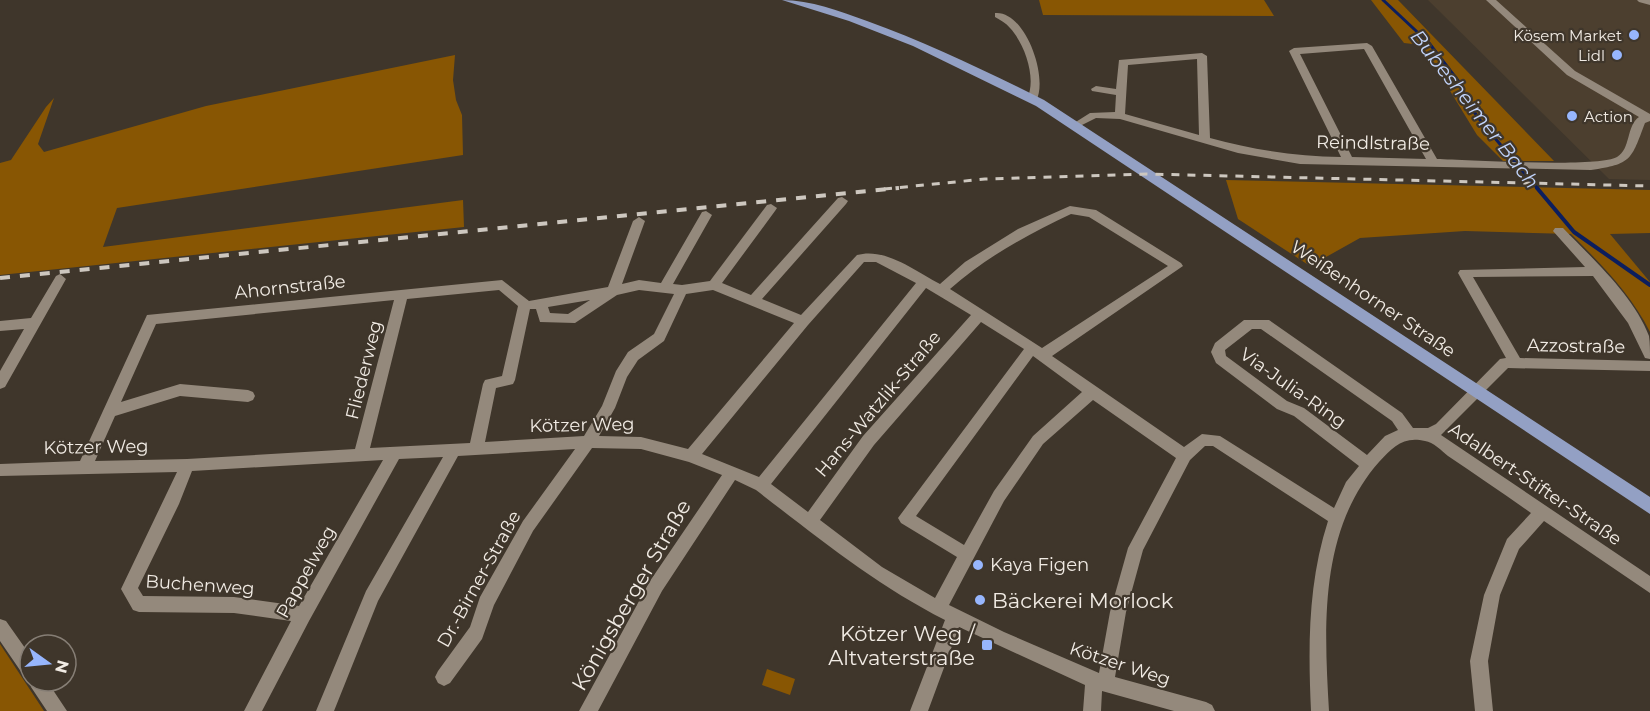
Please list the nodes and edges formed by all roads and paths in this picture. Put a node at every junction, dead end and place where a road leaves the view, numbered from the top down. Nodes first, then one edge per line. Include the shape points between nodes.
1 (787, 0) edge
2 (1491, 0) edge
3 (1642, 0) edge
4 (1650, 2) edge
5 (998, 15) dead end
6 (1096, 89) dead end
7 (1121, 93) junction
8 (1032, 99) junction
9 (1120, 116) junction
10 (1648, 117) edge
11 (1076, 125) junction
12 (1204, 140) junction
13 (1348, 161) junction
14 (1432, 162) junction
15 (842, 201) dead end
16 (771, 208) dead end
17 (706, 215) dead end
18 (639, 221) dead end
19 (1559, 231) dead end
20 (1597, 271) junction
21 (60, 279) dead end
22 (924, 282) junction
23 (714, 285) junction
24 (664, 288) junction
25 (682, 290) junction
26 (941, 290) junction
27 (613, 291) junction
28 (402, 294) junction
29 (752, 302) junction
30 (525, 305) junction
31 (541, 305) junction
32 (979, 315) junction
33 (803, 321) junction
34 (35, 323) junction
35 (0, 326) edge
36 (1038, 351) junction
37 (1650, 354) edge
38 (1515, 362) junction
39 (1650, 366) edge
40 (0, 383) edge
41 (1092, 392) junction
42 (1478, 392) junction
43 (248, 396) dead end
44 (109, 412) junction
45 (1408, 432) junction
46 (1428, 434) junction
47 (588, 442) junction
48 (476, 449) junction
49 (454, 450) junction
50 (396, 453) junction
51 (361, 454) junction
52 (691, 456) junction
53 (1185, 456) junction
54 (1368, 464) junction
55 (187, 465) junction
56 (84, 468) junction
57 (0, 470) edge
58 (732, 472) junction
59 (760, 485) junction
60 (1650, 506) edge
61 (1542, 512) junction
62 (1337, 518) junction
63 (810, 522) junction
64 (967, 555) junction
65 (1650, 585) edge
66 (938, 608) junction
67 (303, 615) junction
68 (955, 616) junction
69 (0, 627) edge
70 (18, 653) edge
71 (444, 677) dead end
72 (1100, 681) junction
73 (45, 693) edge
74 (1174, 706) edge
75 (58, 711) edge
76 (254, 711) edge
77 (325, 711) edge
78 (588, 711) edge
79 (920, 711) edge
80 (1092, 711) edge
81 (1206, 711) edge
82 (1320, 711) edge
83 (1484, 711) edge

1 - 8 main road, Weißenhorner Straße via 888,33
2 - 10 street via 1571,73
3 - 4 street
5 - 8 street via 1015,27 1028,46 1036,89
6 - 7 street
7 - 9 street
7 - 12 street via 1123,62 1202,56
8 - 11 main road, Weißenhorner Straße
9 - 11 street, Reindlstraße via 1094,115
9 - 12 street, Reindlstraße
10 - 14 street, Reindlstraße via 1640,122 1630,153 1618,162 1591,166
11 - 42 main road, Weißenhorner Straße
12 - 13 street, Reindlstraße via 1278,158
13 - 14 street, Reindlstraße
13 - 14 street via 1294,51 1366,46
15 - 29 street
16 - 23 street
17 - 24 street
18 - 27 street
19 - 20 street
20 - 37 street via 1626,308
20 - 38 street via 1464,273
21 - 34 street
22 - 26 street
22 - 33 street via 878,257 861,258
22 - 59 street
23 - 25 street
23 - 29 street
24 - 25 street
24 - 27 street via 639,285
25 - 47 street, Dr.-Birner-Straße via 659,337 633,356 621,375
26 - 32 street
26 - 36 street via 969,265 1022,232 1070,210 1092,213 1177,266
27 - 31 street
27 - 31 street via 570,319 545,318
28 - 30 street, Ahornstraße via 502,285
28 - 44 street, Ahornstraße via 152,320
28 - 51 street, Fliederweg
29 - 33 street
30 - 31 street
30 - 48 street via 508,380 490,384
32 - 36 street
32 - 63 street, Hans-Watzlik-Straße via 885,422
33 - 52 street
34 - 35 street
34 - 40 street
36 - 41 street
36 - 64 street via 906,518
38 - 39 street, Azzostraße
38 - 42 street, Azzostraße via 1505,363
41 - 53 street
41 - 64 street via 1038,440 999,496
42 - 46 street, Azzostraße via 1441,428
42 - 60 main road, Weißenhorner Straße
43 - 44 street via 180,390
44 - 56 street, Ahornstraße
45 - 46 street
45 - 54 street via 1391,439
45 - 54 street, Via-Julia-Ring via 1396,417 1264,324 1249,324 1220,347 1221,359
46 - 61 street, Adalbert-Stifter-Straße
47 - 48 street, Kötzer Weg
47 - 52 street, Kötzer Weg via 641,443
47 - 71 street, Dr.-Birner-Straße via 528,526 486,603 484,617
48 - 49 street, Kötzer Weg
49 - 50 street, Kötzer Weg
49 - 77 street via 372,597
50 - 51 street, Kötzer Weg
50 - 67 street, Pappelweg
51 - 55 street, Kötzer Weg
52 - 58 street, Kötzer Weg
53 - 62 street via 1202,440 1215,440
53 - 72 street via 1136,548
54 - 62 street
55 - 56 street, Kötzer Weg
55 - 67 street, Buchenweg via 129,589 139,604 234,605
56 - 57 street, Kötzer Weg
58 - 59 street, Kötzer Weg
58 - 78 street, Königsberger Straße via 656,586
59 - 63 street, Kötzer Weg
61 - 65 street, Adalbert-Stifter-Straße
61 - 83 street via 1513,544 1492,595 1479,661
62 - 82 street via 1322,577 1317,652
63 - 66 street, Kötzer Weg via 876,572
64 - 66 street
66 - 68 street, Kötzer Weg
67 - 76 street, Pappelweg
68 - 72 street, Kötzer Weg
68 - 79 street
69 - 70 street
72 - 74 street, Kötzer Weg
72 - 80 street
73 - 75 street
74 - 81 street, Kötzer Weg

